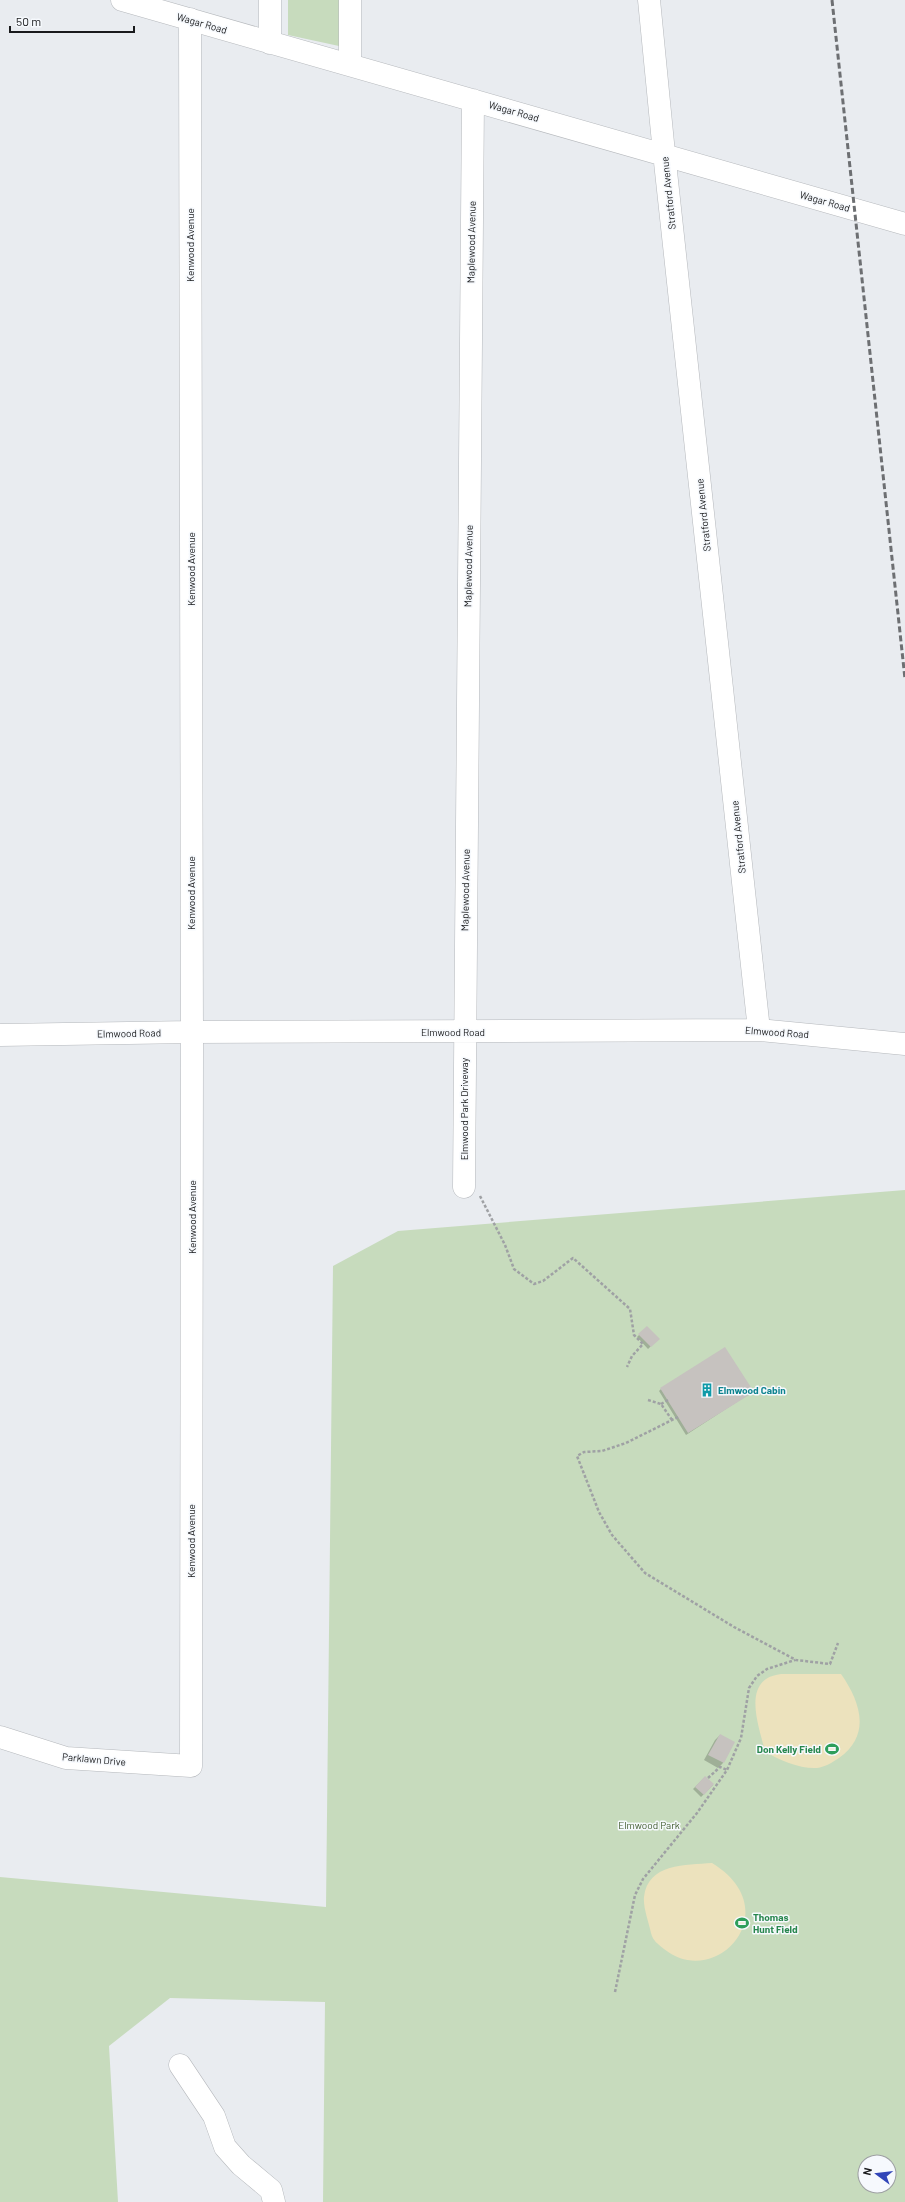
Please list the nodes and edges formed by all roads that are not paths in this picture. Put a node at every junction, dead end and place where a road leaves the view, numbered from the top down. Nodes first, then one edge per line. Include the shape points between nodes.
1 (122, 0) edge
2 (270, 0) edge
3 (350, 0) edge
4 (649, 0) edge
5 (190, 19) junction
6 (270, 43) junction
7 (350, 64) junction
8 (473, 100) junction
9 (664, 153) junction
10 (905, 224) edge
11 (759, 1030) junction
12 (192, 1032) junction
13 (464, 1032) junction
14 (0, 1035) edge
15 (905, 1044) edge
16 (471, 1190) road end
17 (0, 1737) edge
18 (191, 1766) joint
19 (180, 2065) dead end
20 (272, 2196) edge

1 - 5 street, Wagar Road
2 - 6 street
3 - 7 street
4 - 9 street, Stratford Avenue
5 - 6 street, Wagar Road
5 - 12 street, Kenwood Avenue
6 - 7 street, Wagar Road
7 - 8 street, Wagar Road
8 - 9 street, Wagar Road
8 - 13 street, Maplewood Avenue
9 - 10 street, Wagar Road
9 - 11 street, Stratford Avenue
11 - 13 street, Elmwood Road
11 - 15 street, Elmwood Road
12 - 13 street, Elmwood Road
12 - 14 street, Elmwood Road
12 - 18 street, Kenwood Avenue
13 - 16 street, Elmwood Park Driveway
17 - 18 street, Parklawn Drive via 66,1758
19 - 20 street via 214,2116 225,2147

